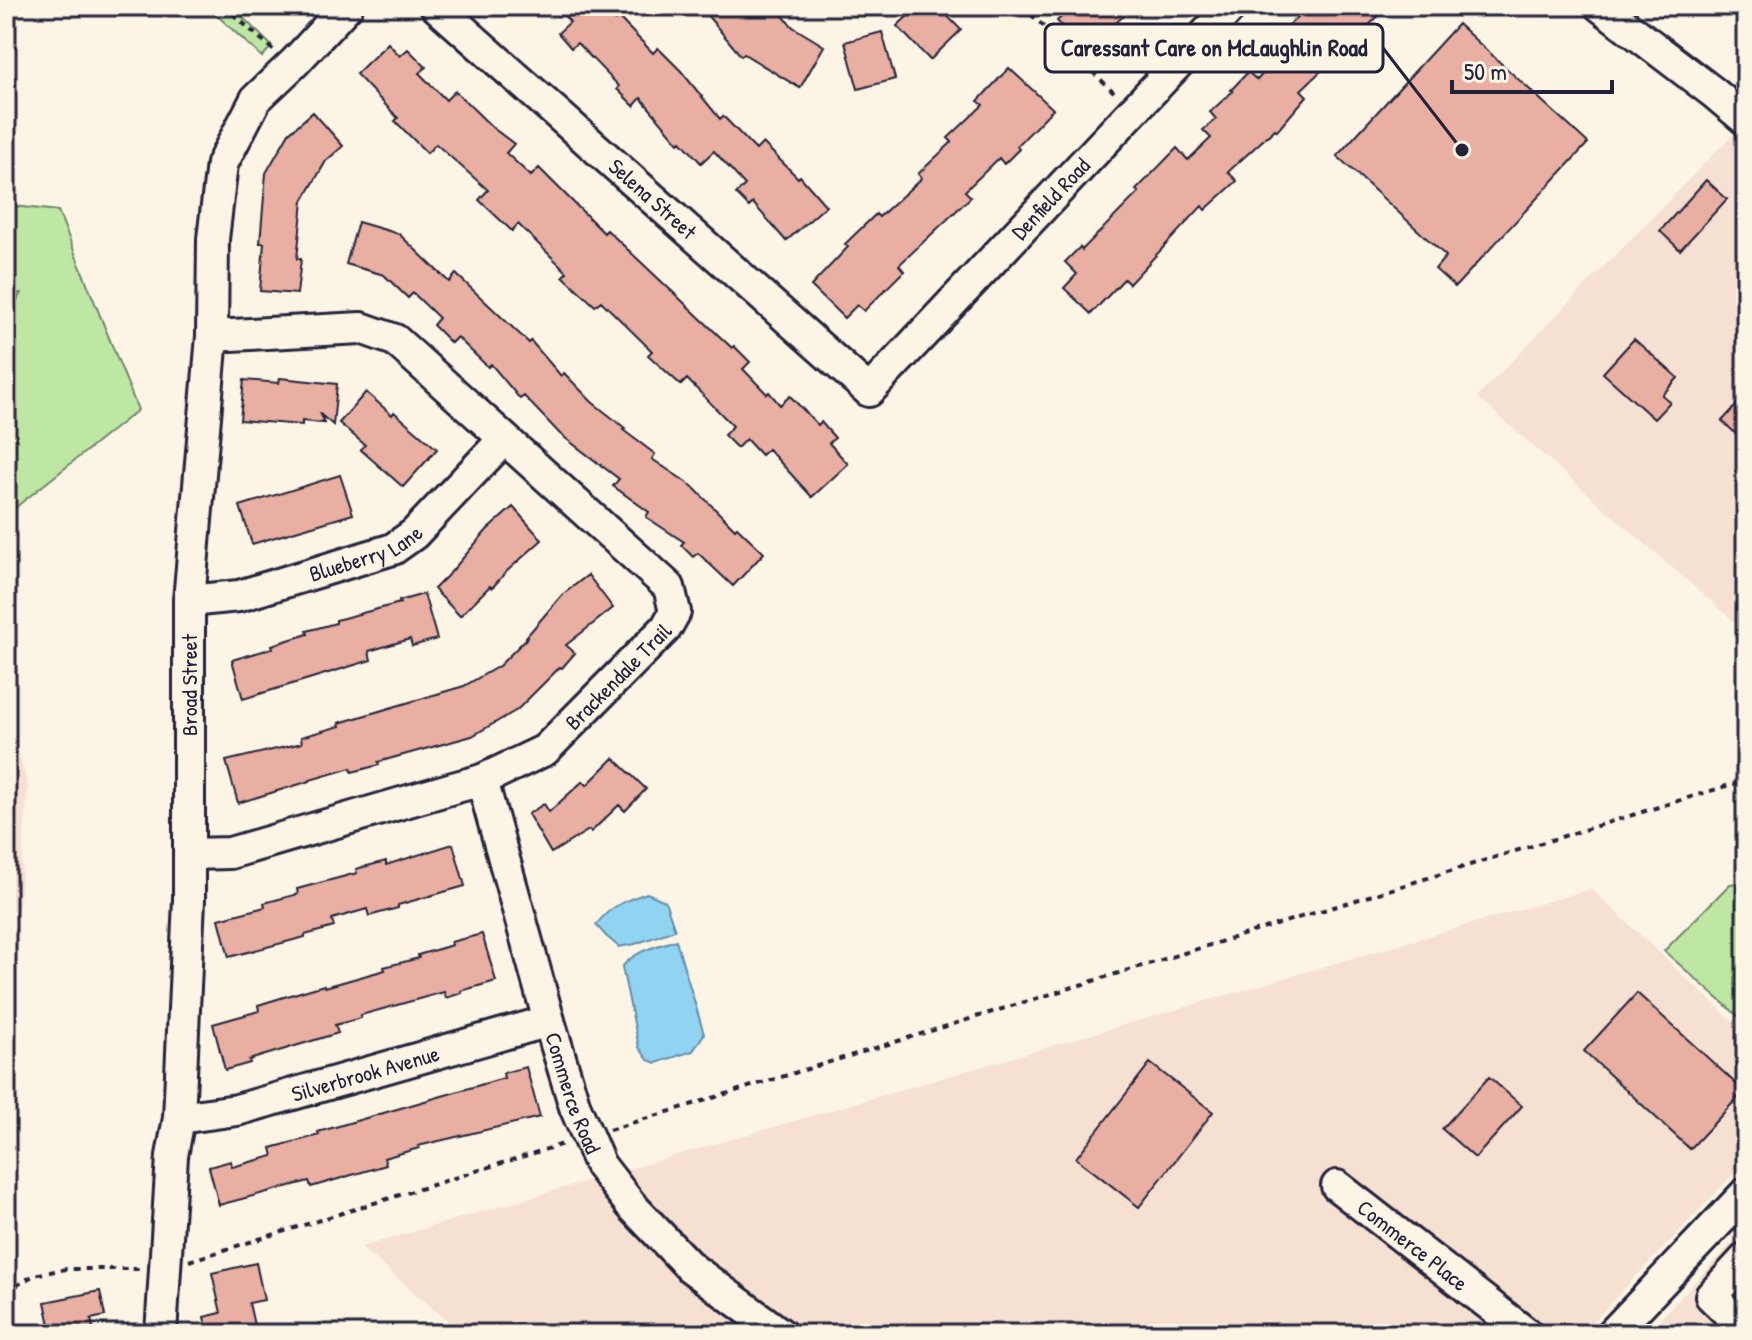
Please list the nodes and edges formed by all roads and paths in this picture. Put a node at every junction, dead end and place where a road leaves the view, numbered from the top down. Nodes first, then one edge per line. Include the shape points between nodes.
1 (224, 6) edge
2 (347, 6) edge
3 (436, 6) edge
4 (1022, 6) edge
5 (1232, 6) edge
6 (1600, 6) edge
7 (295, 62) junction
8 (1134, 111) junction
9 (1746, 120) edge
10 (212, 336) junction
11 (869, 391) joint
12 (504, 439) junction
13 (189, 601) junction
14 (482, 780) junction
15 (1746, 780) edge
16 (190, 854) junction
17 (549, 1021) junction
18 (179, 1118) junction
19 (586, 1137) junction
20 (1337, 1186) dead end
21 (1746, 1193) edge
22 (1746, 1258) edge
23 (165, 1268) junction
24 (6, 1292) edge
25 (1746, 1330) edge
26 (161, 1334) edge
27 (781, 1334) edge
28 (1527, 1334) edge
29 (1612, 1334) edge

1 - 7 path via 275,52
2 - 7 street, Broad Street
3 - 11 street, Selena Street
4 - 8 path
5 - 8 street, Denfield Road
6 - 9 street
7 - 10 street, Broad Street via 256,99 222,164 213,239
8 - 11 street, Denfield Road
10 - 12 street, Brackendale Trail via 361,328 395,340
10 - 13 street, Broad Street
12 - 13 street, Blueberry Lane via 414,534 393,549 239,596
12 - 14 street, Brackendale Trail via 669,587 675,612 666,628 545,750
13 - 16 street, Broad Street
14 - 16 street, Brackendale Trail via 230,853
14 - 17 street, Commerce Road
15 - 19 path
16 - 18 street, Broad Street
17 - 18 street, Silverbrook Avenue via 237,1110
17 - 19 street, Commerce Road
18 - 23 street, Broad Street
19 - 23 path
19 - 27 street, Commerce Road via 631,1205 690,1267
20 - 28 street, Commerce Place
21 - 29 street
22 - 25 street via 1711,1296
23 - 24 path via 66,1269 34,1275
23 - 26 street, Broad Street

